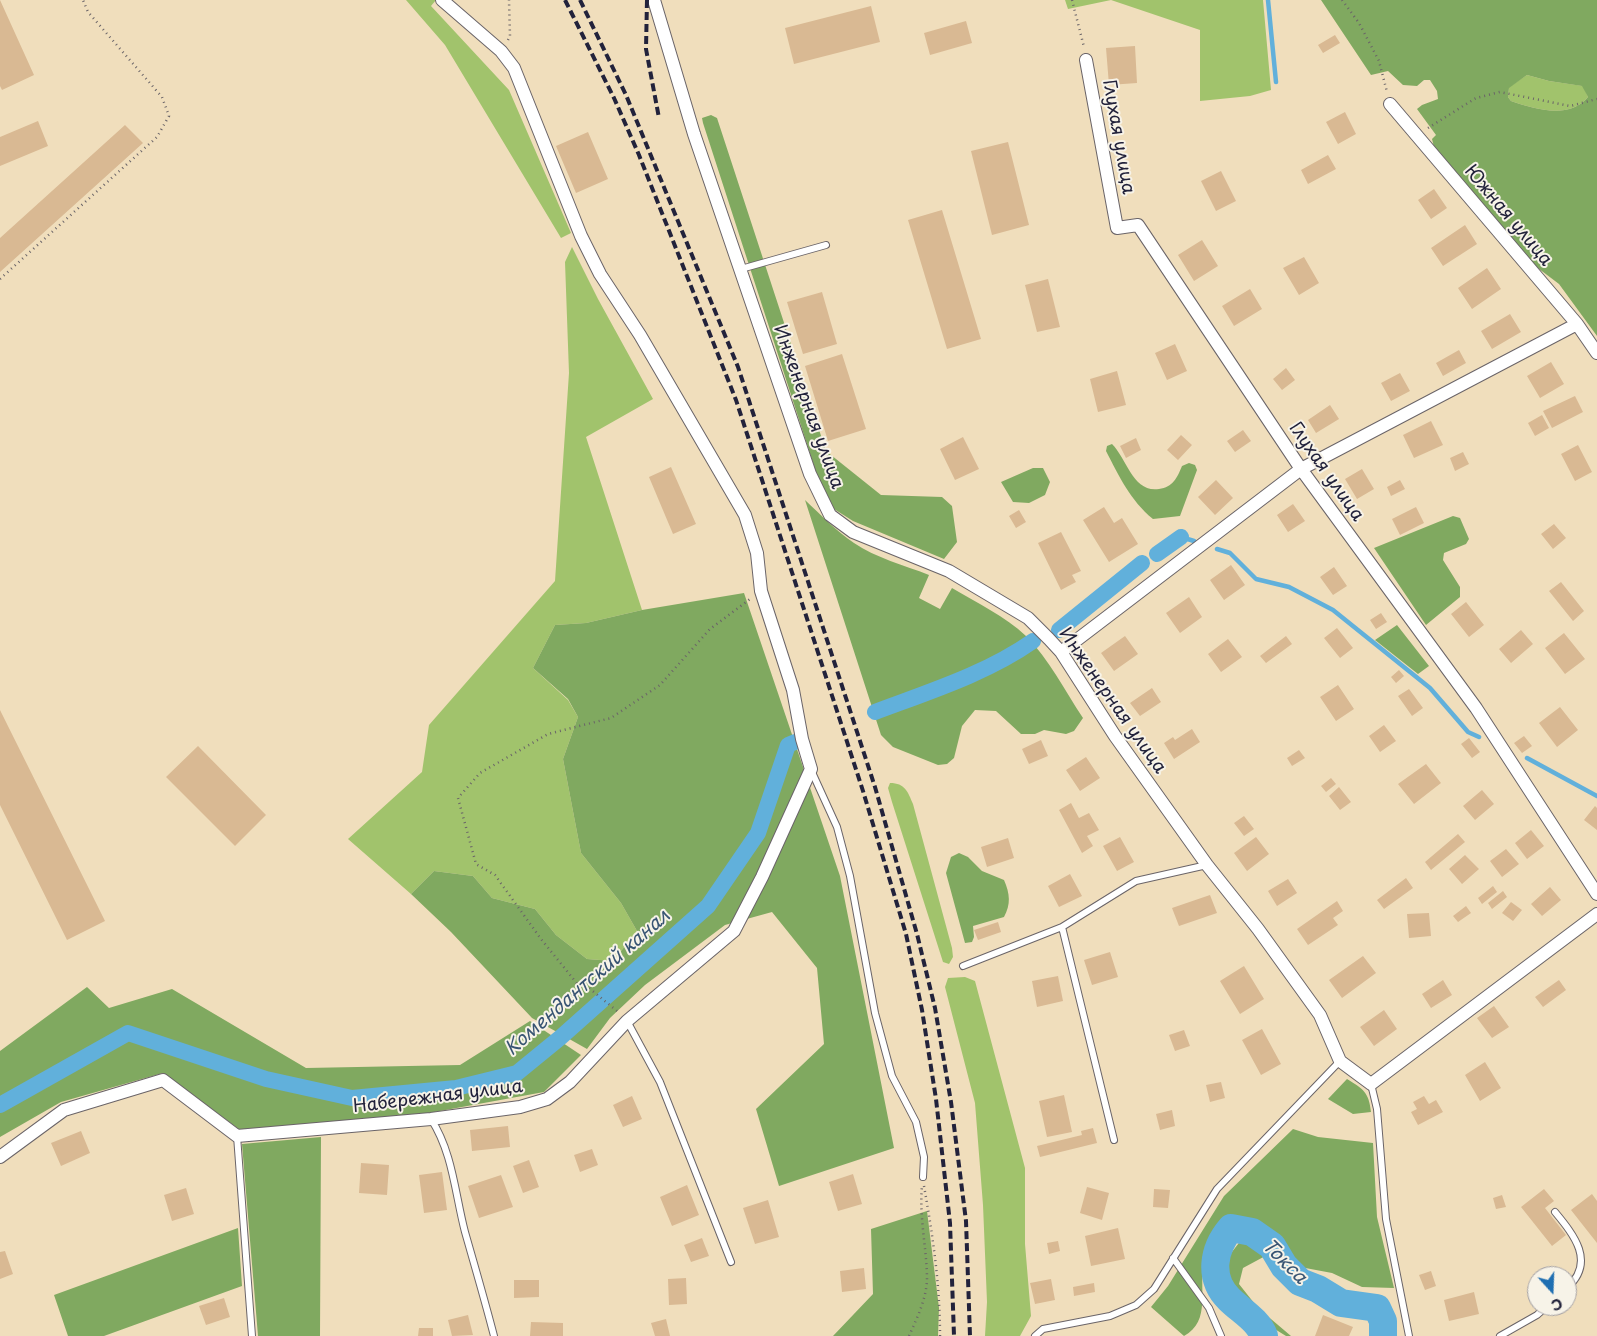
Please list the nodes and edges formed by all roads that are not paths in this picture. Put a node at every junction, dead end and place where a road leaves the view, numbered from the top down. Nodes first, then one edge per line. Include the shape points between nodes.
1 (442, 0) edge
2 (654, 0) edge
3 (1086, 60) road end
4 (1390, 104) road end
5 (826, 245) dead end
6 (741, 269) junction
7 (1577, 324) junction
8 (1597, 353) edge
9 (1301, 469) junction
10 (1061, 652) junction
11 (811, 769) junction
12 (1208, 865) junction
13 (1597, 894) edge
14 (1597, 914) edge
15 (1062, 926) junction
16 (963, 966) dead end
17 (627, 1020) junction
18 (1340, 1061) junction
19 (1371, 1084) junction
20 (431, 1119) junction
21 (237, 1136) junction
22 (1114, 1140) dead end
23 (0, 1157) edge
24 (923, 1177) road end
25 (1555, 1212) dead end
26 (1173, 1258) junction
27 (731, 1262) dead end
28 (1577, 1274) edge
29 (1536, 1316) edge
30 (252, 1336) edge
31 (494, 1336) edge
32 (1035, 1336) edge
33 (1221, 1336) edge
34 (1409, 1336) edge
35 (1500, 1336) edge

1 - 11 street via 501,51 514,68 581,236 600,274 640,334 745,515 757,553 761,591 793,690
2 - 6 street, Инженерная улица via 694,134
3 - 9 street, Глухая улица via 1118,228 1138,225
4 - 7 street, Южная улица
5 - 6 lane
6 - 10 street, Инженерная улица via 810,474 830,515 853,532 949,571 1028,618
7 - 8 street, Южная улица
7 - 9 street
9 - 10 street
9 - 13 street, Глухая улица via 1476,708
10 - 12 street, Инженерная улица via 1115,736
11 - 17 street, Набережная улица via 734,931
11 - 24 lane via 839,836 850,876 875,1013 892,1076 916,1122 924,1157
12 - 15 lane via 1136,881
12 - 18 street, Инженерная улица via 1320,1015
14 - 19 street
15 - 16 lane
15 - 22 lane
17 - 20 street, Набережная улица via 570,1082 548,1099 520,1107
17 - 27 lane via 660,1082
18 - 19 street, Инженерная улица
18 - 26 lane via 1217,1189
19 - 34 lane via 1377,1109 1386,1219
20 - 21 street, Набережная улица
20 - 31 lane via 447,1153
21 - 23 street via 163,1080 64,1110
21 - 30 lane
25 - 28 lane via 1574,1236 1582,1258
26 - 32 lane via 1154,1288 1136,1305 1110,1316 1043,1329
26 - 33 lane via 1209,1308
29 - 35 lane

